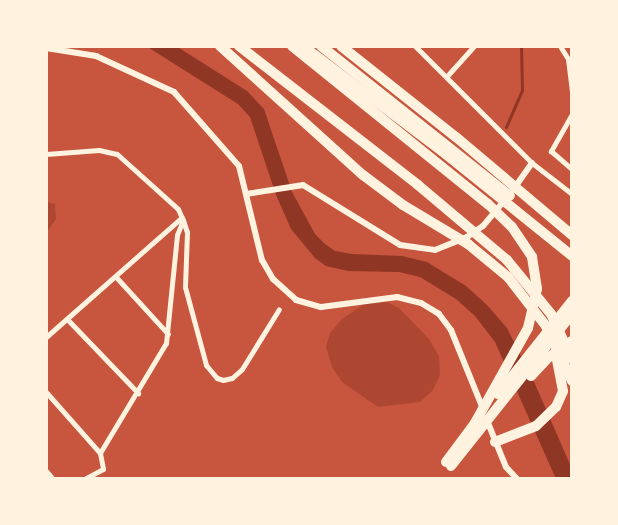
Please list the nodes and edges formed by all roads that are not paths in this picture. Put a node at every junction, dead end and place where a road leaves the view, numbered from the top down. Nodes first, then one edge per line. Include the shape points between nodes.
1 (220, 46) edge
2 (239, 46) edge
3 (292, 46) edge
4 (303, 46) edge
5 (321, 46) edge
6 (340, 46) edge
7 (414, 46) edge
8 (474, 46) edge
9 (560, 46) edge
10 (46, 48) edge
11 (447, 76) junction
12 (572, 91) edge
13 (572, 114) edge
14 (46, 154) edge
15 (532, 163) junction
16 (572, 169) edge
17 (246, 194) junction
18 (572, 194) edge
19 (183, 218) junction
20 (572, 235) edge
21 (572, 248) edge
22 (572, 256) edge
23 (116, 277) junction
24 (521, 292) junction
25 (572, 301) edge
26 (279, 309) dead end
27 (572, 314) edge
28 (67, 318) junction
29 (168, 334) junction
30 (46, 337) edge
31 (572, 341) edge
32 (572, 359) edge
33 (572, 380) edge
34 (46, 392) edge
35 (138, 393) junction
36 (478, 426) junction
37 (496, 442) junction
38 (100, 454) junction
39 (448, 464) dead end
40 (46, 471) edge
41 (53, 479) edge
42 (84, 479) edge
43 (517, 479) edge

1 - 24 highway via 356,169 403,205 489,259
2 - 32 highway via 418,185 507,260 551,314
3 - 36 highway via 501,216 524,242 536,272 536,298 528,328
4 - 22 highway
5 - 21 highway
6 - 20 highway via 456,137
7 - 11 street
8 - 11 street
9 - 12 street via 568,59
10 - 17 street via 96,56 174,92 239,166
11 - 15 street
13 - 16 street via 551,151
14 - 19 street via 99,150 117,154 143,175
15 - 17 street via 483,226 435,250 400,245 319,193 296,184
15 - 18 street
17 - 37 street via 262,260 273,279 296,300 321,307 338,307 397,296 421,303 439,314 460,347
19 - 23 street
19 - 26 street via 186,232 185,287 206,365 218,378 232,378 242,369
19 - 29 street via 177,235
23 - 28 street
23 - 29 street
24 - 33 highway via 546,326
24 - 37 highway via 560,367 563,391 556,407 544,421
25 - 36 highway
27 - 36 highway
28 - 30 street
28 - 35 street
29 - 35 street
31 - 36 highway via 540,366
34 - 38 street
35 - 38 street
36 - 39 highway
37 - 43 street via 506,467
38 - 42 street via 103,469
40 - 41 street

